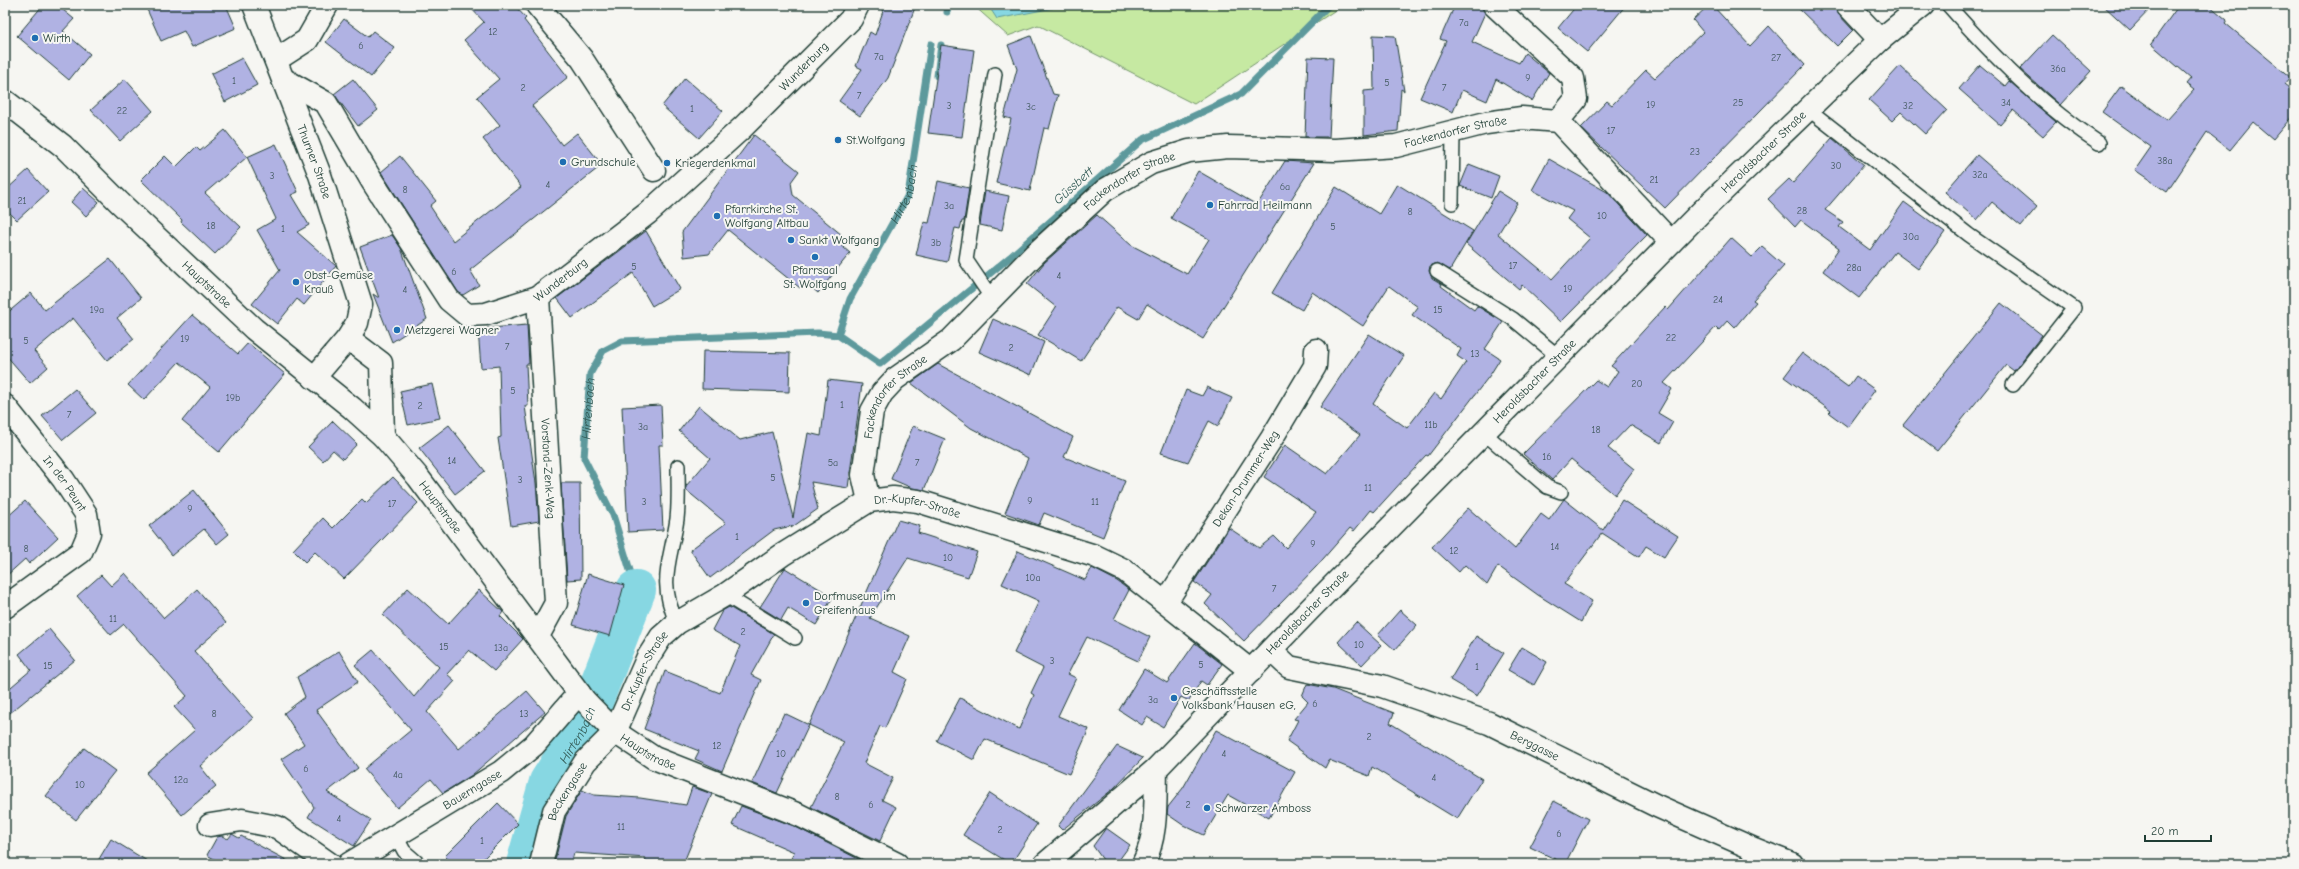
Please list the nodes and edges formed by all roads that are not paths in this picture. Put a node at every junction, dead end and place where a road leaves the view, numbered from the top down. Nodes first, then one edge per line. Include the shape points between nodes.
1 (254, 5) edge
2 (327, 5) edge
3 (537, 5) edge
4 (858, 5) edge
5 (1494, 5) edge
6 (1847, 5) edge
7 (1923, 5) edge
8 (1948, 5) edge
9 (1880, 40) junction
10 (279, 70) junction
11 (994, 74) dead end
12 (5, 101) edge
13 (1808, 109) junction
14 (1558, 121) junction
15 (1453, 133) junction
16 (2099, 143) dead end
17 (654, 170) dead end
18 (1452, 203) dead end
19 (1671, 242) junction
20 (1437, 271) dead end
21 (538, 297) junction
22 (992, 300) junction
23 (348, 338) junction
24 (1316, 350) dead end
25 (1559, 357) junction
26 (314, 378) junction
27 (2013, 385) dead end
28 (5, 406) edge
29 (1484, 433) junction
30 (383, 436) junction
31 (678, 466) dead end
32 (1561, 492) dead end
33 (869, 501) junction
34 (726, 595) junction
35 (1166, 602) junction
36 (5, 607) edge
37 (677, 624) junction
38 (538, 636) junction
39 (795, 638) dead end
40 (1271, 650) junction
41 (1251, 670) junction
42 (582, 697) junction
43 (609, 726) junction
44 (1156, 769) junction
45 (210, 825) dead end
46 (396, 836) junction
47 (1751, 857) edge
48 (345, 864) edge
49 (419, 864) edge
50 (541, 864) edge
51 (897, 864) edge
52 (1045, 864) edge
53 (1143, 864) edge
54 (1792, 864) edge

1 - 10 street, Thurner Straße
2 - 10 street via 307,40
3 - 17 street via 582,59
4 - 21 street, Wunderburg via 851,19 786,86 684,183
5 - 14 street via 1573,78 1576,99
6 - 9 street
7 - 9 street, Heroldsbacher Straße
8 - 16 lane via 1983,44 2072,126
9 - 13 street, Heroldsbacher Straße
10 - 21 street, Wunderburg via 326,103 372,181 449,300 467,315 486,314
10 - 23 street, Thurner Straße via 320,175 361,304 357,324
11 - 22 lane via 966,260
12 - 26 street, Hauptstraße via 63,146 254,329
13 - 19 street, Heroldsbacher Straße
13 - 27 lane via 1968,235 2074,308
14 - 15 street, Fackendorfer Straße via 1522,118
14 - 19 street
15 - 18 lane
15 - 22 street, Fackendorfer Straße via 1396,146 1335,150 1228,147 1189,151 1152,163 1105,190 1035,254
19 - 25 street, Heroldsbacher Straße
20 - 25 lane via 1513,318
21 - 38 street, Vorstand-Zenk-Weg via 556,603
22 - 33 street, Fackendorfer Straße via 951,340 895,379 882,392 872,411 863,475
23 - 26 street, Thurner Straße
23 - 30 street via 381,363
24 - 35 street, Dekan-Drummer-Weg via 1315,366 1272,438
25 - 29 street, Heroldsbacher Straße
26 - 30 street, Hauptstraße
28 - 36 street, In der Peunt via 67,484 86,514 89,534 81,552
29 - 32 lane via 1547,487
29 - 40 street, Heroldsbacher Straße
30 - 38 street, Hauptstraße via 418,477
31 - 37 lane via 677,518 665,585 670,609
33 - 34 street, Dr.-Kupfer-Straße via 782,555
33 - 35 street, Dr.-Kupfer-Straße via 893,498 918,501 1095,556 1124,570
34 - 37 street, Dr.-Kupfer-Straße
34 - 39 lane
35 - 41 street, Dr.-Kupfer-Straße
37 - 43 street, Dr.-Kupfer-Straße via 661,637
38 - 42 street, Hauptstraße
40 - 41 street, Heroldsbacher Straße
40 - 47 street, Berggasse via 1289,667 1382,686 1489,723 1657,806
41 - 44 street, Heroldsbacher Straße
42 - 43 street, Hauptstraße
42 - 46 street, Bauerngasse via 534,745 501,772
43 - 50 street, Beckengasse via 554,811
43 - 51 street, Hauptstraße via 654,758 799,815
44 - 52 street, Heroldsbacher Straße
44 - 53 street via 1151,849
45 - 48 street, Bauerngasse via 242,820 277,827
46 - 48 street, Bauerngasse
46 - 49 lane via 404,851
47 - 54 street, Berggasse

